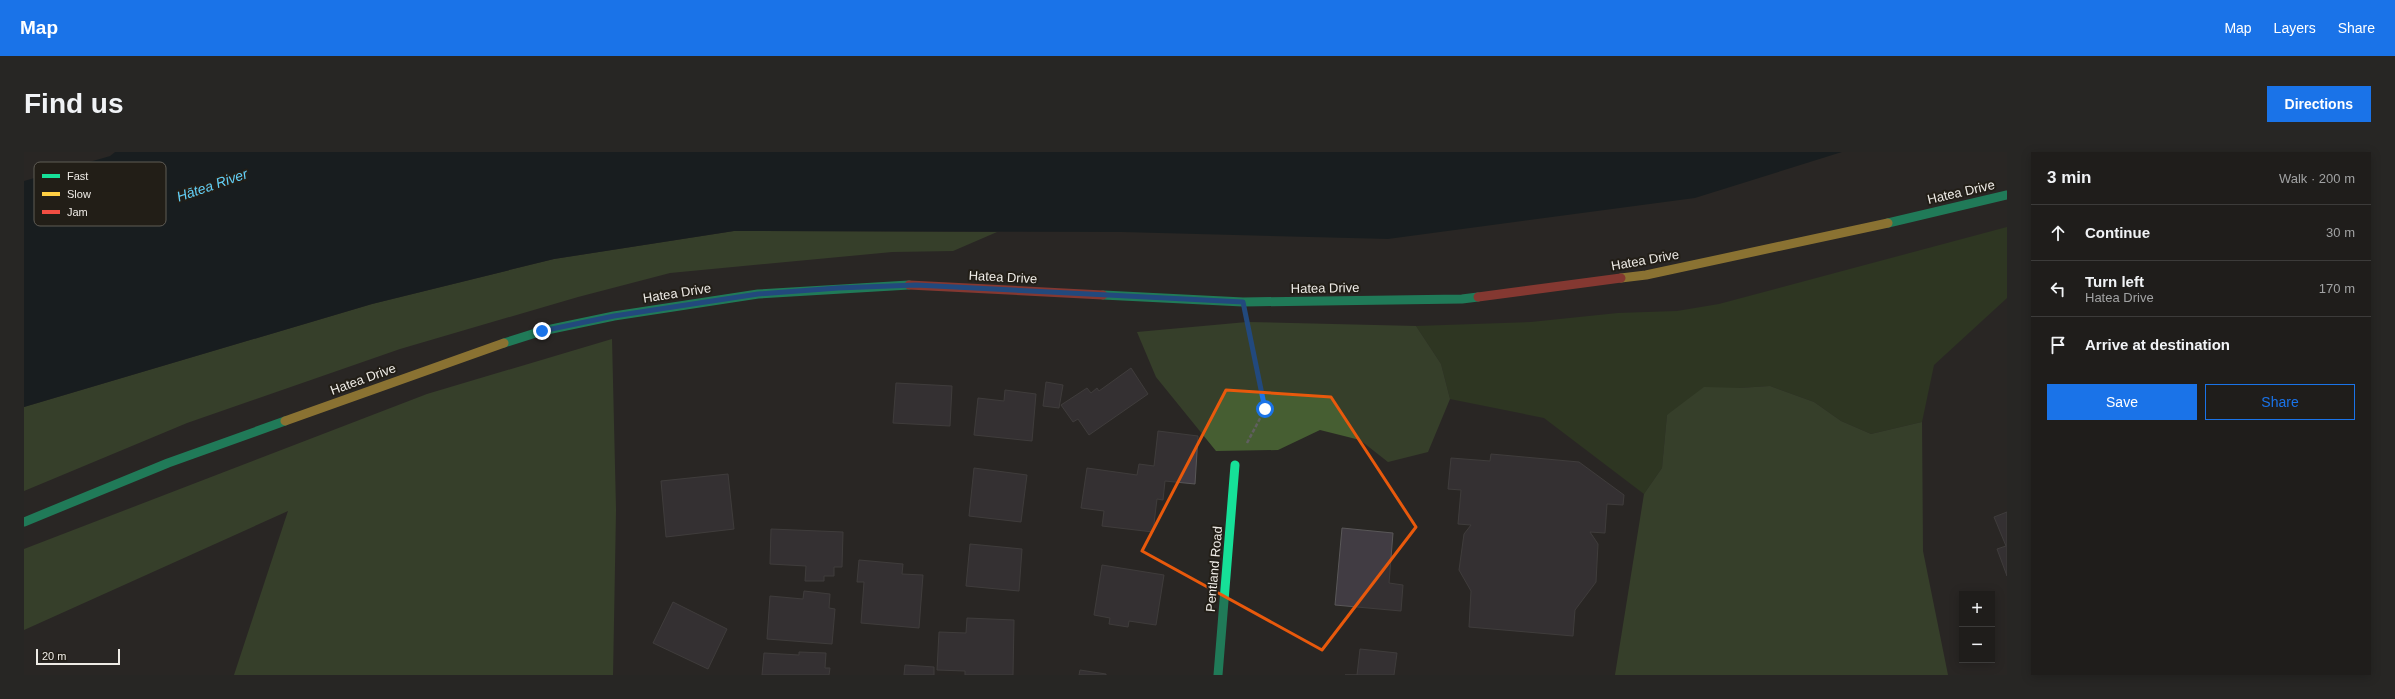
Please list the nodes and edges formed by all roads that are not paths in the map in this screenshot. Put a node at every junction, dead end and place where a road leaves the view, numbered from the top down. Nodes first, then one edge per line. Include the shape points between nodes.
1 (2007, 195) edge
2 (1235, 465) road end
3 (24, 522) edge
4 (1218, 675) edge

1 - 3 main road, Hatea Drive via 1639,276 1462,299 1243,302 916,285 758,294 614,316 542,331 462,357 168,463
2 - 4 main road, Pentland Road

